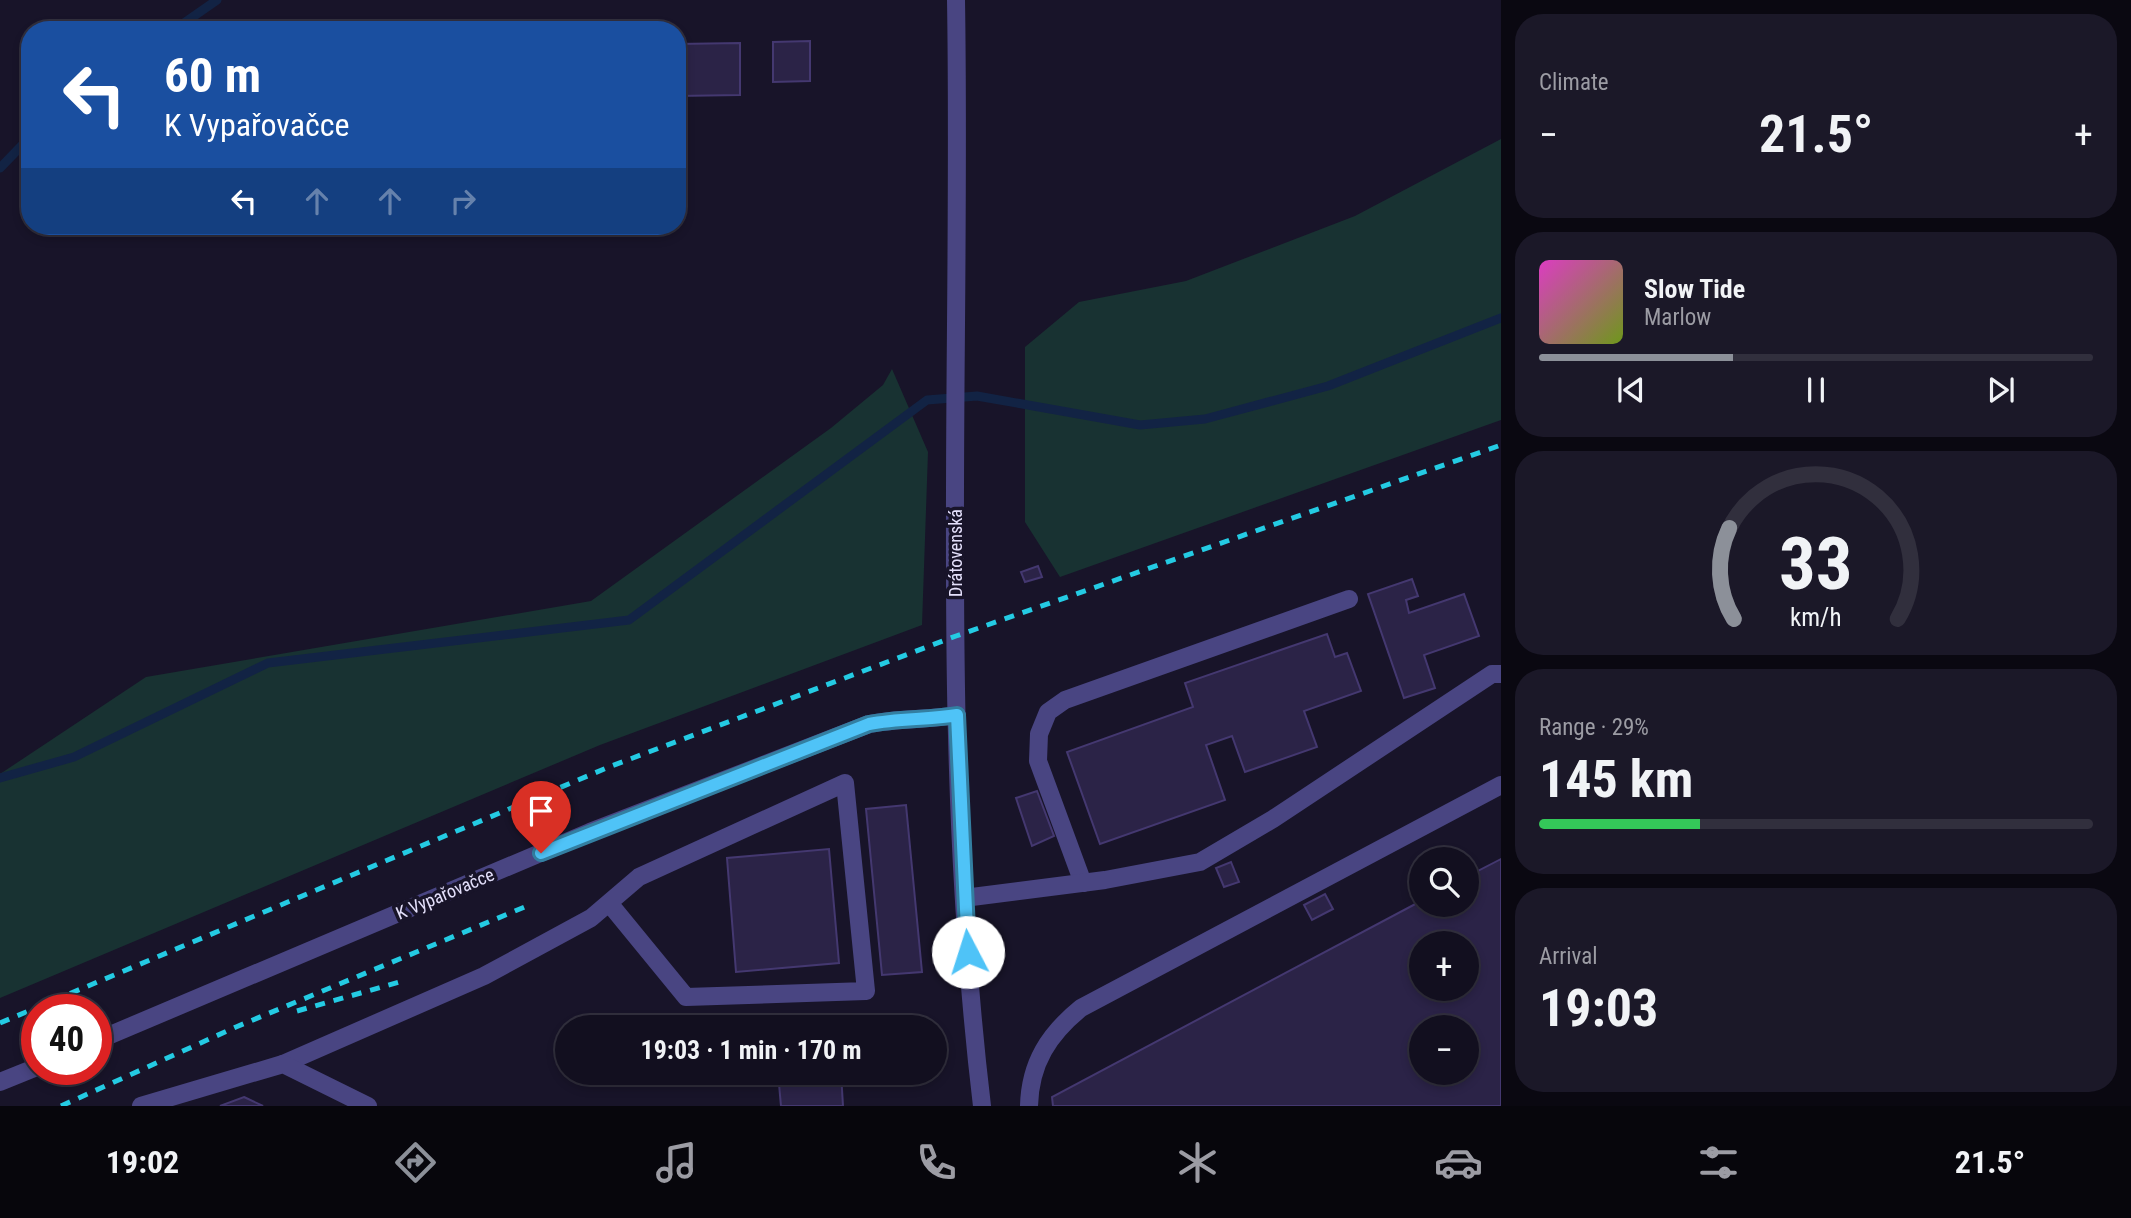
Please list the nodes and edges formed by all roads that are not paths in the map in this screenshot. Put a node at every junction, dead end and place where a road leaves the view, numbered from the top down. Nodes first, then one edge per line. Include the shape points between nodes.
1 (956, 0) edge
2 (1349, 599) dead end
3 (1501, 674) edge
4 (957, 715) junction
5 (1501, 785) edge
6 (1083, 883) junction
7 (964, 898) junction
8 (609, 903) junction
9 (112, 1034) edge
10 (283, 1064) junction
11 (21, 1073) edge
12 (0, 1082) edge
13 (141, 1106) edge
14 (368, 1106) edge
15 (982, 1106) edge
16 (1029, 1106) edge

1 - 4 street, Drátovenská
2 - 6 street via 1065,700 1048,712 1039,734 1038,761
3 - 6 street via 1492,674 1273,820 1200,862
4 - 7 street, Drátovenská
4 - 9 street, K Vypařovačce via 869,724 590,832
5 - 16 street via 1081,1008 1045,1044
6 - 7 street
7 - 15 street, Drátovenská
8 - 8 street via 639,877 845,783 866,991 687,997
8 - 10 street via 591,918 484,976
10 - 13 street
10 - 14 street
11 - 12 street

